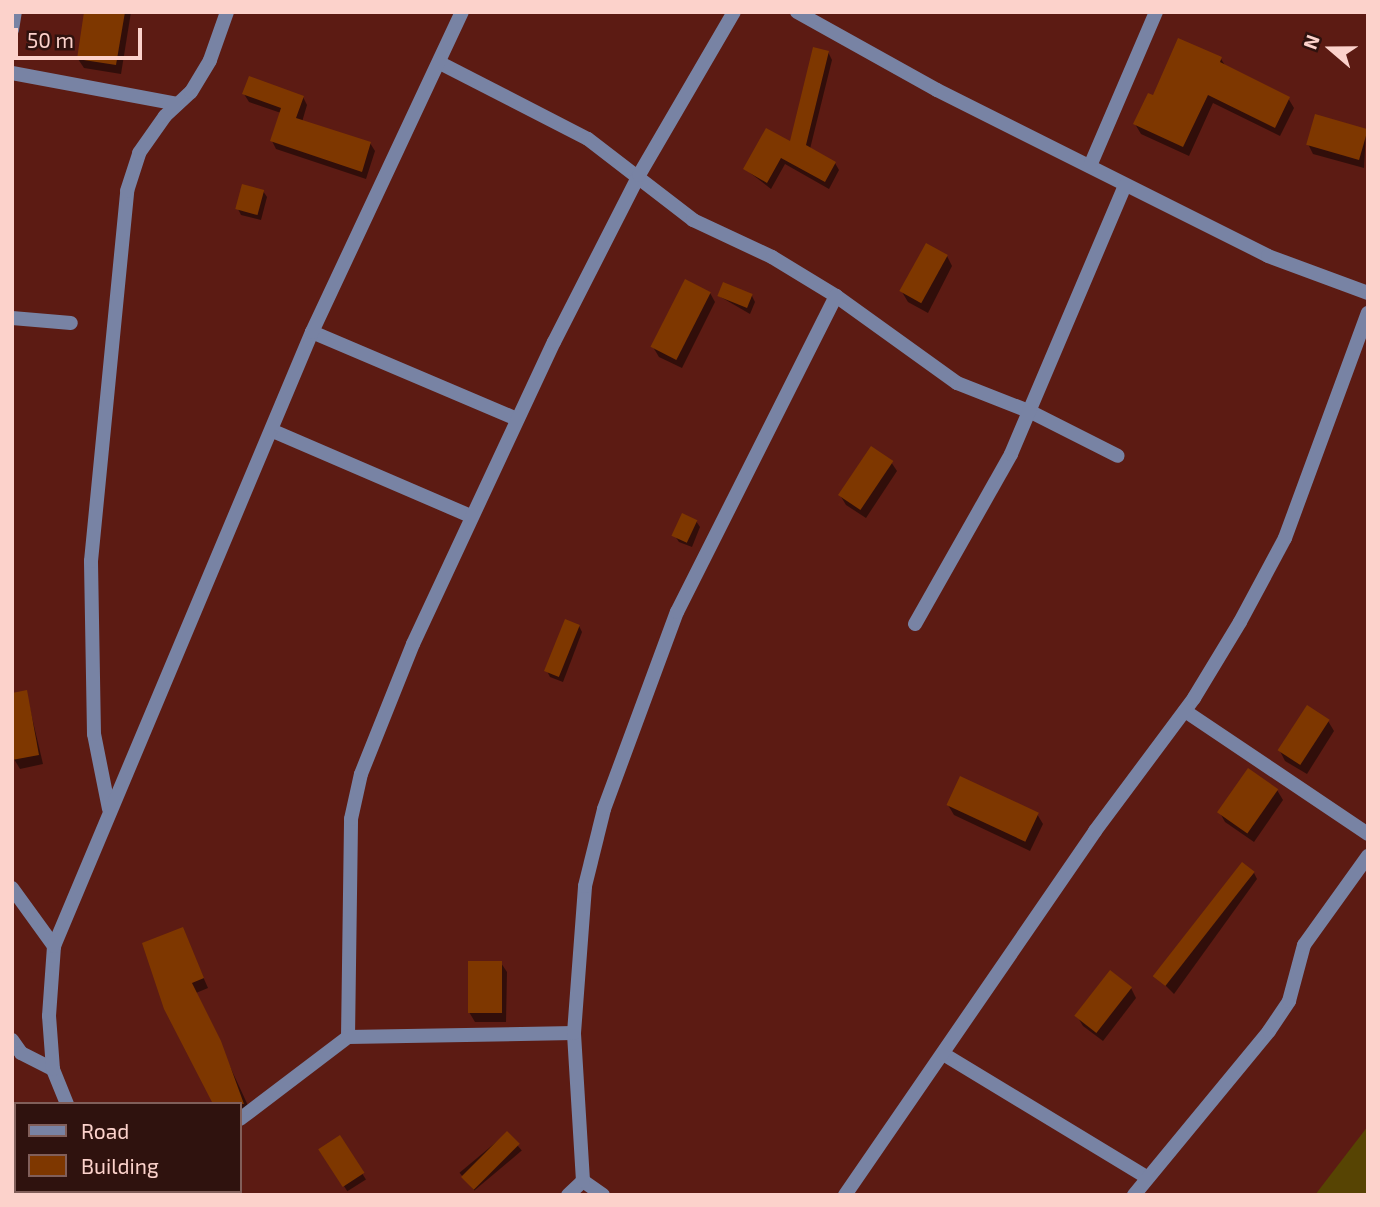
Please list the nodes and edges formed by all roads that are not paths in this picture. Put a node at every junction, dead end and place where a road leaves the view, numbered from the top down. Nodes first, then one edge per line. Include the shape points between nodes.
1 (15, 12) edge
2 (227, 12) edge
3 (462, 12) edge
4 (734, 12) edge
5 (797, 12) edge
6 (1157, 12) edge
7 (12, 30) edge
8 (440, 62) junction
9 (12, 73) edge
10 (177, 104) junction
11 (1090, 166) junction
12 (639, 175) junction
13 (1125, 185) junction
14 (1368, 293) edge
15 (836, 296) junction
16 (1368, 313) edge
17 (12, 318) edge
18 (71, 323) dead end
19 (312, 332) junction
20 (1031, 412) junction
21 (517, 419) junction
22 (273, 431) junction
23 (1118, 456) dead end
24 (470, 516) junction
25 (915, 624) dead end
26 (1185, 711) junction
27 (109, 809) junction
28 (1368, 834) edge
29 (1368, 856) edge
30 (12, 888) edge
31 (54, 946) junction
32 (574, 1033) junction
33 (348, 1037) junction
34 (12, 1040) edge
35 (945, 1055) junction
36 (54, 1069) junction
37 (66, 1102) edge
38 (242, 1117) edge
39 (1145, 1176) junction
40 (583, 1181) junction
41 (568, 1195) edge
42 (603, 1195) edge
43 (845, 1195) edge
44 (1134, 1195) edge

1 - 7 street
2 - 10 street via 211,60 191,92
3 - 8 street
4 - 12 street
5 - 11 street via 937,90
6 - 11 street
8 - 12 street via 588,139
8 - 19 street
9 - 10 street
10 - 27 street via 139,153 127,191 109,343 90,648 94,734
11 - 13 street
12 - 15 street via 693,220 772,257
12 - 21 street
13 - 14 street via 1268,256
13 - 20 street
15 - 20 street via 957,383
15 - 32 street via 677,612 604,809 585,886
16 - 26 street via 1285,538
17 - 18 street
19 - 21 street
19 - 22 street
20 - 23 street
20 - 25 street
21 - 24 street
22 - 24 street
22 - 27 street
24 - 33 street via 413,644 353,798
26 - 28 street
26 - 35 street via 1096,831
27 - 31 street
29 - 39 street via 1304,945 1296,985 1269,1031
30 - 31 street
31 - 36 street via 49,979
32 - 33 street
32 - 40 street
33 - 38 street
34 - 36 street via 21,1053
35 - 39 street
35 - 43 street
36 - 37 street
39 - 44 street
40 - 41 street
40 - 42 street

